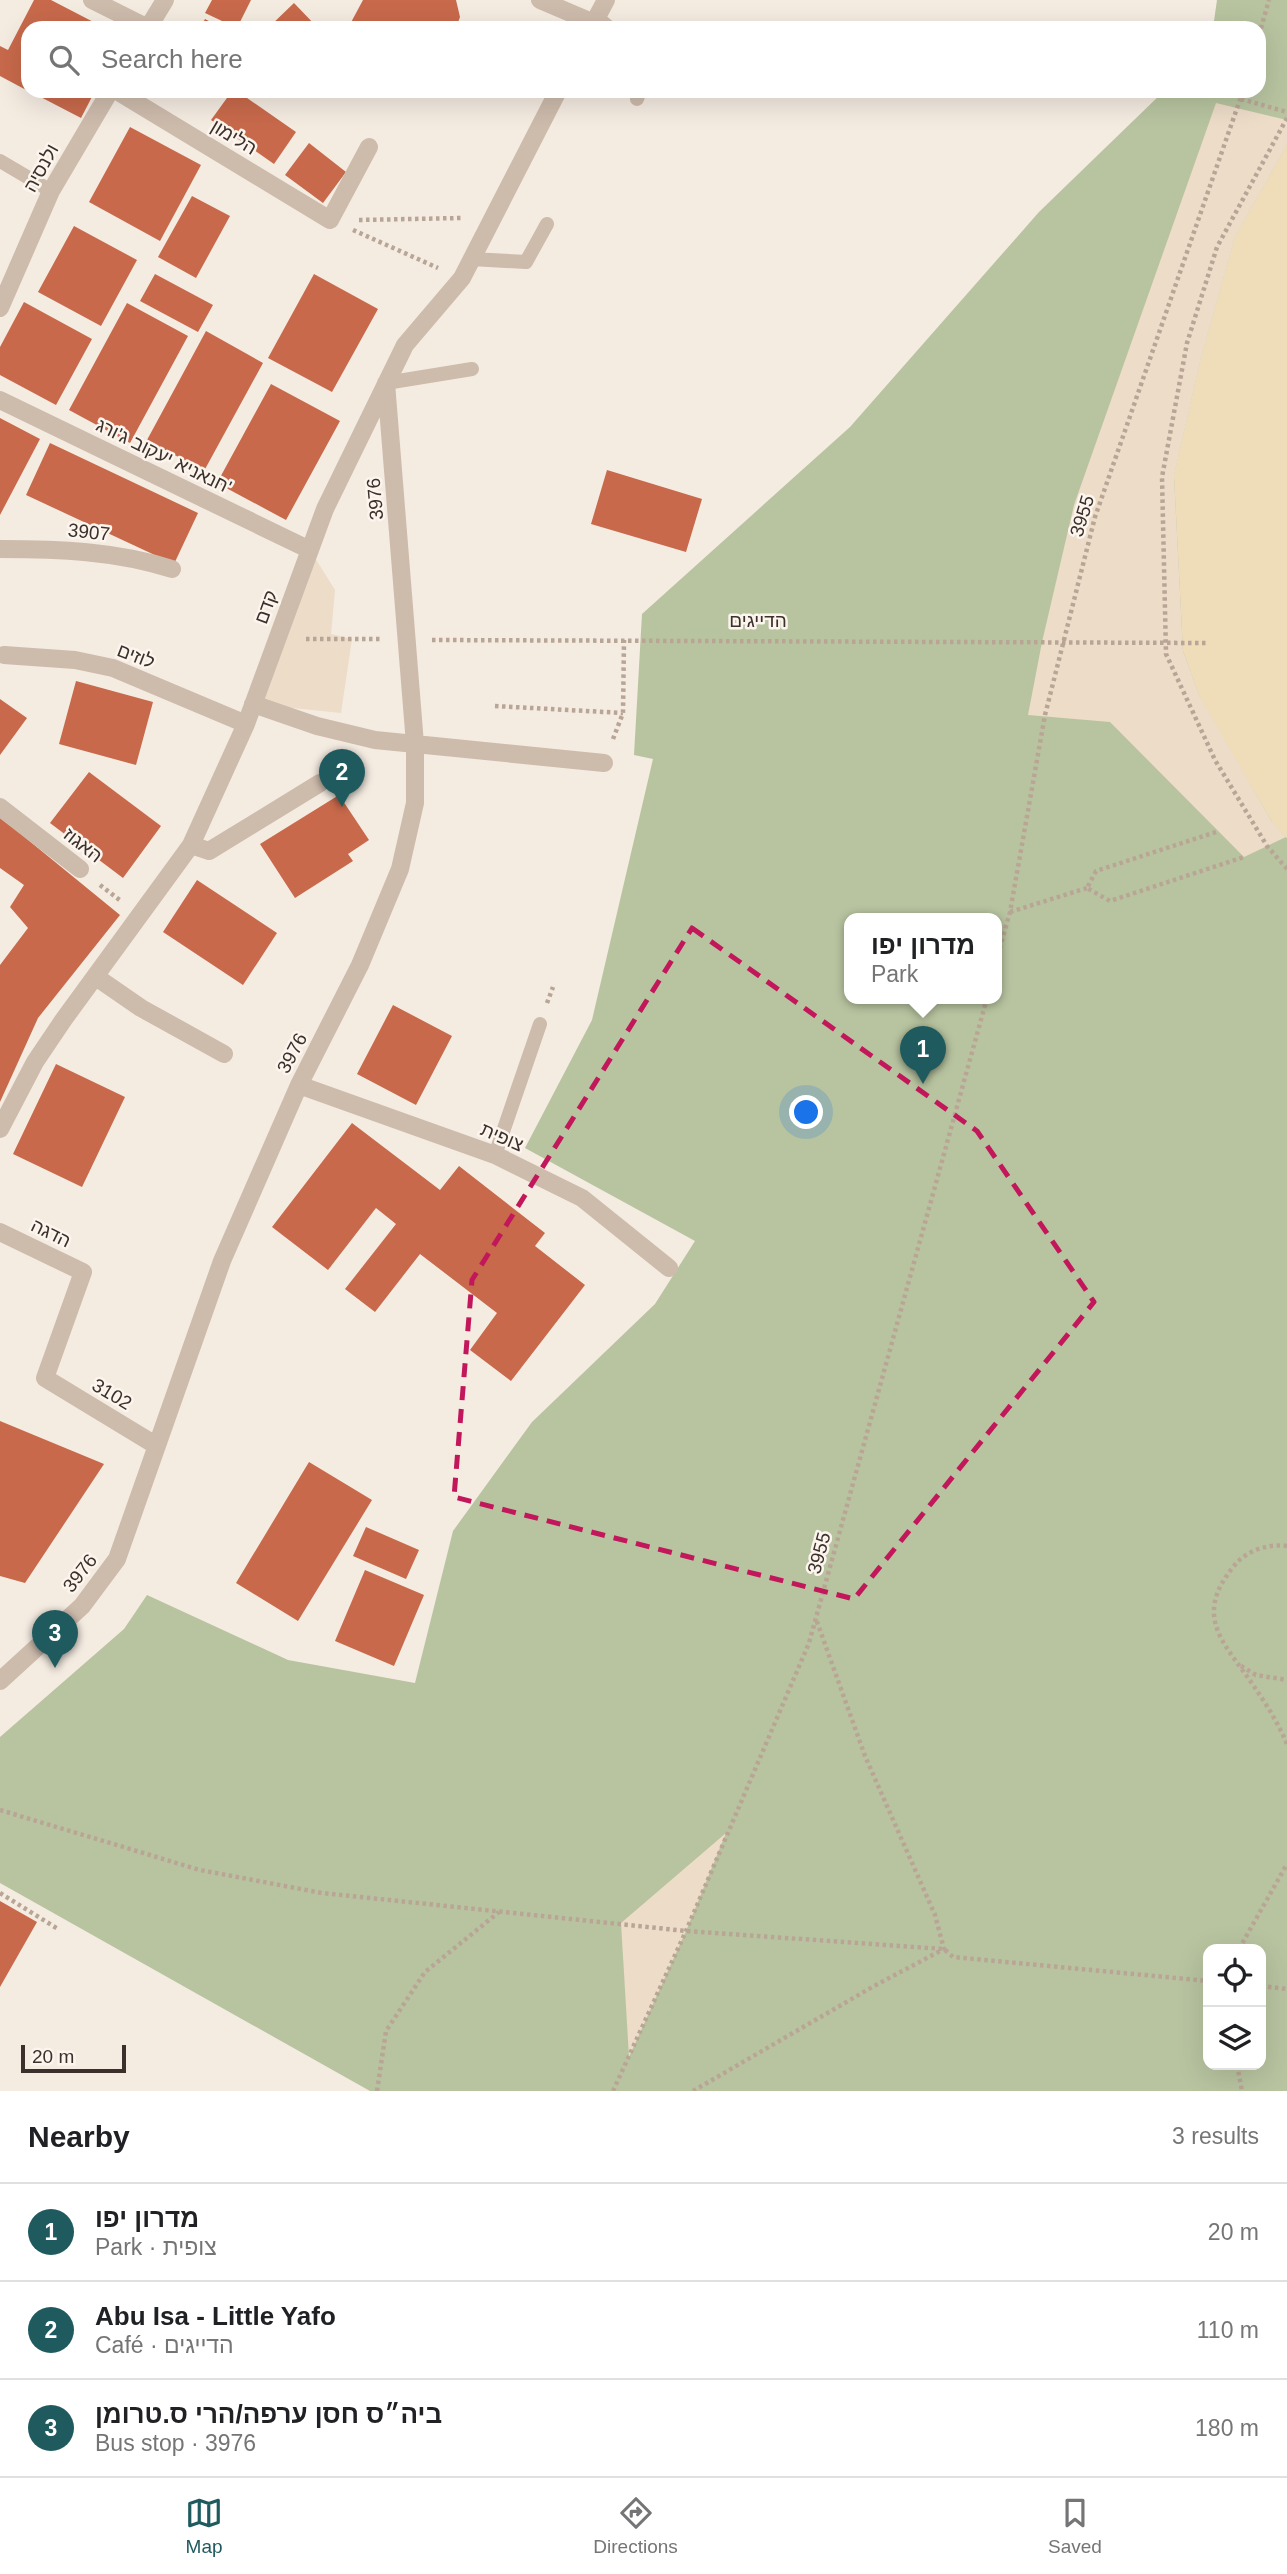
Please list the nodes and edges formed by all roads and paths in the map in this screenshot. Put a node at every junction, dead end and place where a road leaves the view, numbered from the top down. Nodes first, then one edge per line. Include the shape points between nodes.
1 (92, 0) edge
2 (165, 0) edge
3 (540, 0) edge
4 (606, 0) edge
5 (1269, 0) edge
6 (134, 21) edge
7 (152, 21) edge
8 (591, 21) edge
9 (599, 21) edge
10 (1263, 21) edge
11 (106, 98) edge
12 (129, 98) edge
13 (554, 98) edge
14 (1240, 99) joint
15 (1287, 112) edge
16 (1287, 118) edge
17 (369, 147) dead end
18 (0, 161) edge
19 (51, 191) junction
20 (493, 218) junction
21 (330, 220) junction
22 (547, 224) dead end
23 (471, 259) junction
24 (462, 278) junction
25 (0, 309) edge
26 (472, 369) dead end
27 (386, 383) junction
28 (0, 400) edge
29 (0, 549) edge
30 (310, 550) junction
31 (172, 569) dead end
32 (277, 638) junction
33 (407, 639) junction
34 (624, 640) junction
35 (1062, 643) junction
36 (1166, 643) junction
37 (1207, 643) dead end
38 (5, 655) dead end
39 (253, 704) junction
40 (495, 706) dead end
41 (623, 713) junction
42 (246, 724) junction
43 (415, 744) junction
44 (604, 762) joint
45 (320, 783) dead end
46 (0, 807) edge
47 (1216, 832) dead end
48 (191, 845) junction
49 (1244, 857) dead end
50 (80, 869) joint
51 (1287, 869) edge
52 (1087, 888) junction
53 (1010, 912) junction
54 (141, 916) junction
55 (1002, 941) edge
56 (96, 977) junction
57 (984, 1004) edge
58 (540, 1024) dead end
59 (224, 1054) dead end
60 (299, 1085) junction
61 (0, 1129) edge
62 (495, 1155) junction
63 (0, 1231) edge
64 (669, 1268) dead end
65 (46, 1378) joint
66 (157, 1446) junction
67 (1287, 1546) edge
68 (816, 1618) junction
69 (1237, 1664) junction
70 (1287, 1680) edge
71 (0, 1681) edge
72 (1287, 1744) edge
73 (0, 1810) edge
74 (1287, 1864) edge
75 (0, 1893) edge
76 (499, 1911) junction
77 (58, 1930) dead end
78 (686, 1931) junction
79 (1242, 1944) edge
80 (944, 1949) junction
81 (1203, 1981) edge
82 (1266, 1987) edge
83 (1287, 1989) edge
84 (1238, 2070) edge
85 (377, 2091) edge
86 (613, 2091) edge
87 (693, 2091) edge
88 (1242, 2091) edge

1 - 6 street
2 - 7 street
3 - 8 street
4 - 9 street
5 - 10 path
11 - 19 street, ולנסיה
12 - 21 street, הלימון
13 - 20 street, קדם
14 - 15 path
14 - 35 path, 3955 via 1095,517
16 - 36 path via 1217,247 1187,343 1162,477
17 - 21 street
18 - 19 lane
19 - 25 street, ולנסיה
20 - 21 path
20 - 23 street, קדם
21 - 24 path
22 - 23 lane via 526,262
23 - 24 street, קדם
24 - 27 street, קדם via 405,345
26 - 27 lane
27 - 30 street, קדם
27 - 33 street, 3976
28 - 30 street, חנאניא יעקוב ג'ורג'
29 - 31 street, 3907 via 82,551
30 - 32 street, קדם
32 - 33 path, הדייגים
32 - 39 street, קדם
33 - 34 path, הדייגים
33 - 43 street, 3976
34 - 35 path, הדייגים
34 - 41 path
35 - 36 path, הדייגים
35 - 53 path, 3955
36 - 37 path, הדייגים
36 - 51 path via 1166,654 1214,760
38 - 42 street, לוזים via 113,668
39 - 42 street, קדם
39 - 43 street via 345,734
40 - 41 path
41 - 44 path
42 - 48 street, קדם
43 - 44 street
43 - 60 street, 3976 via 415,803 400,869 355,977
45 - 48 street via 209,851
46 - 50 street, האגוז
47 - 52 path via 1096,871
48 - 54 street, קדם
49 - 52 path via 1110,901
50 - 54 path, האגוז
52 - 53 path
53 - 55 path, 3955
54 - 56 street, קדם
56 - 59 street
56 - 61 street, קדם via 36,1062
57 - 68 path, 3955
58 - 62 lane
60 - 62 street, צופית
60 - 66 street, 3976 via 222,1261
62 - 64 street, צופית via 582,1198
63 - 65 street, הדגה via 83,1272
65 - 66 street, 3102
66 - 71 street, 3976 via 129,1530 106,1576 82,1606
67 - 69 path via 1257,1549 1237,1561 1223,1579 1215,1601 1215,1624 1223,1646
68 - 78 path, 3955
68 - 80 path via 865,1756 935,1914
69 - 70 path via 1256,1675
69 - 72 path
73 - 76 path via 200,1870 322,1893
74 - 79 path
75 - 77 path
76 - 78 path
76 - 85 path via 425,1972 386,2031
78 - 80 path
78 - 86 path, 3955
80 - 81 path via 953,1957
80 - 87 path
82 - 83 path
84 - 88 path

